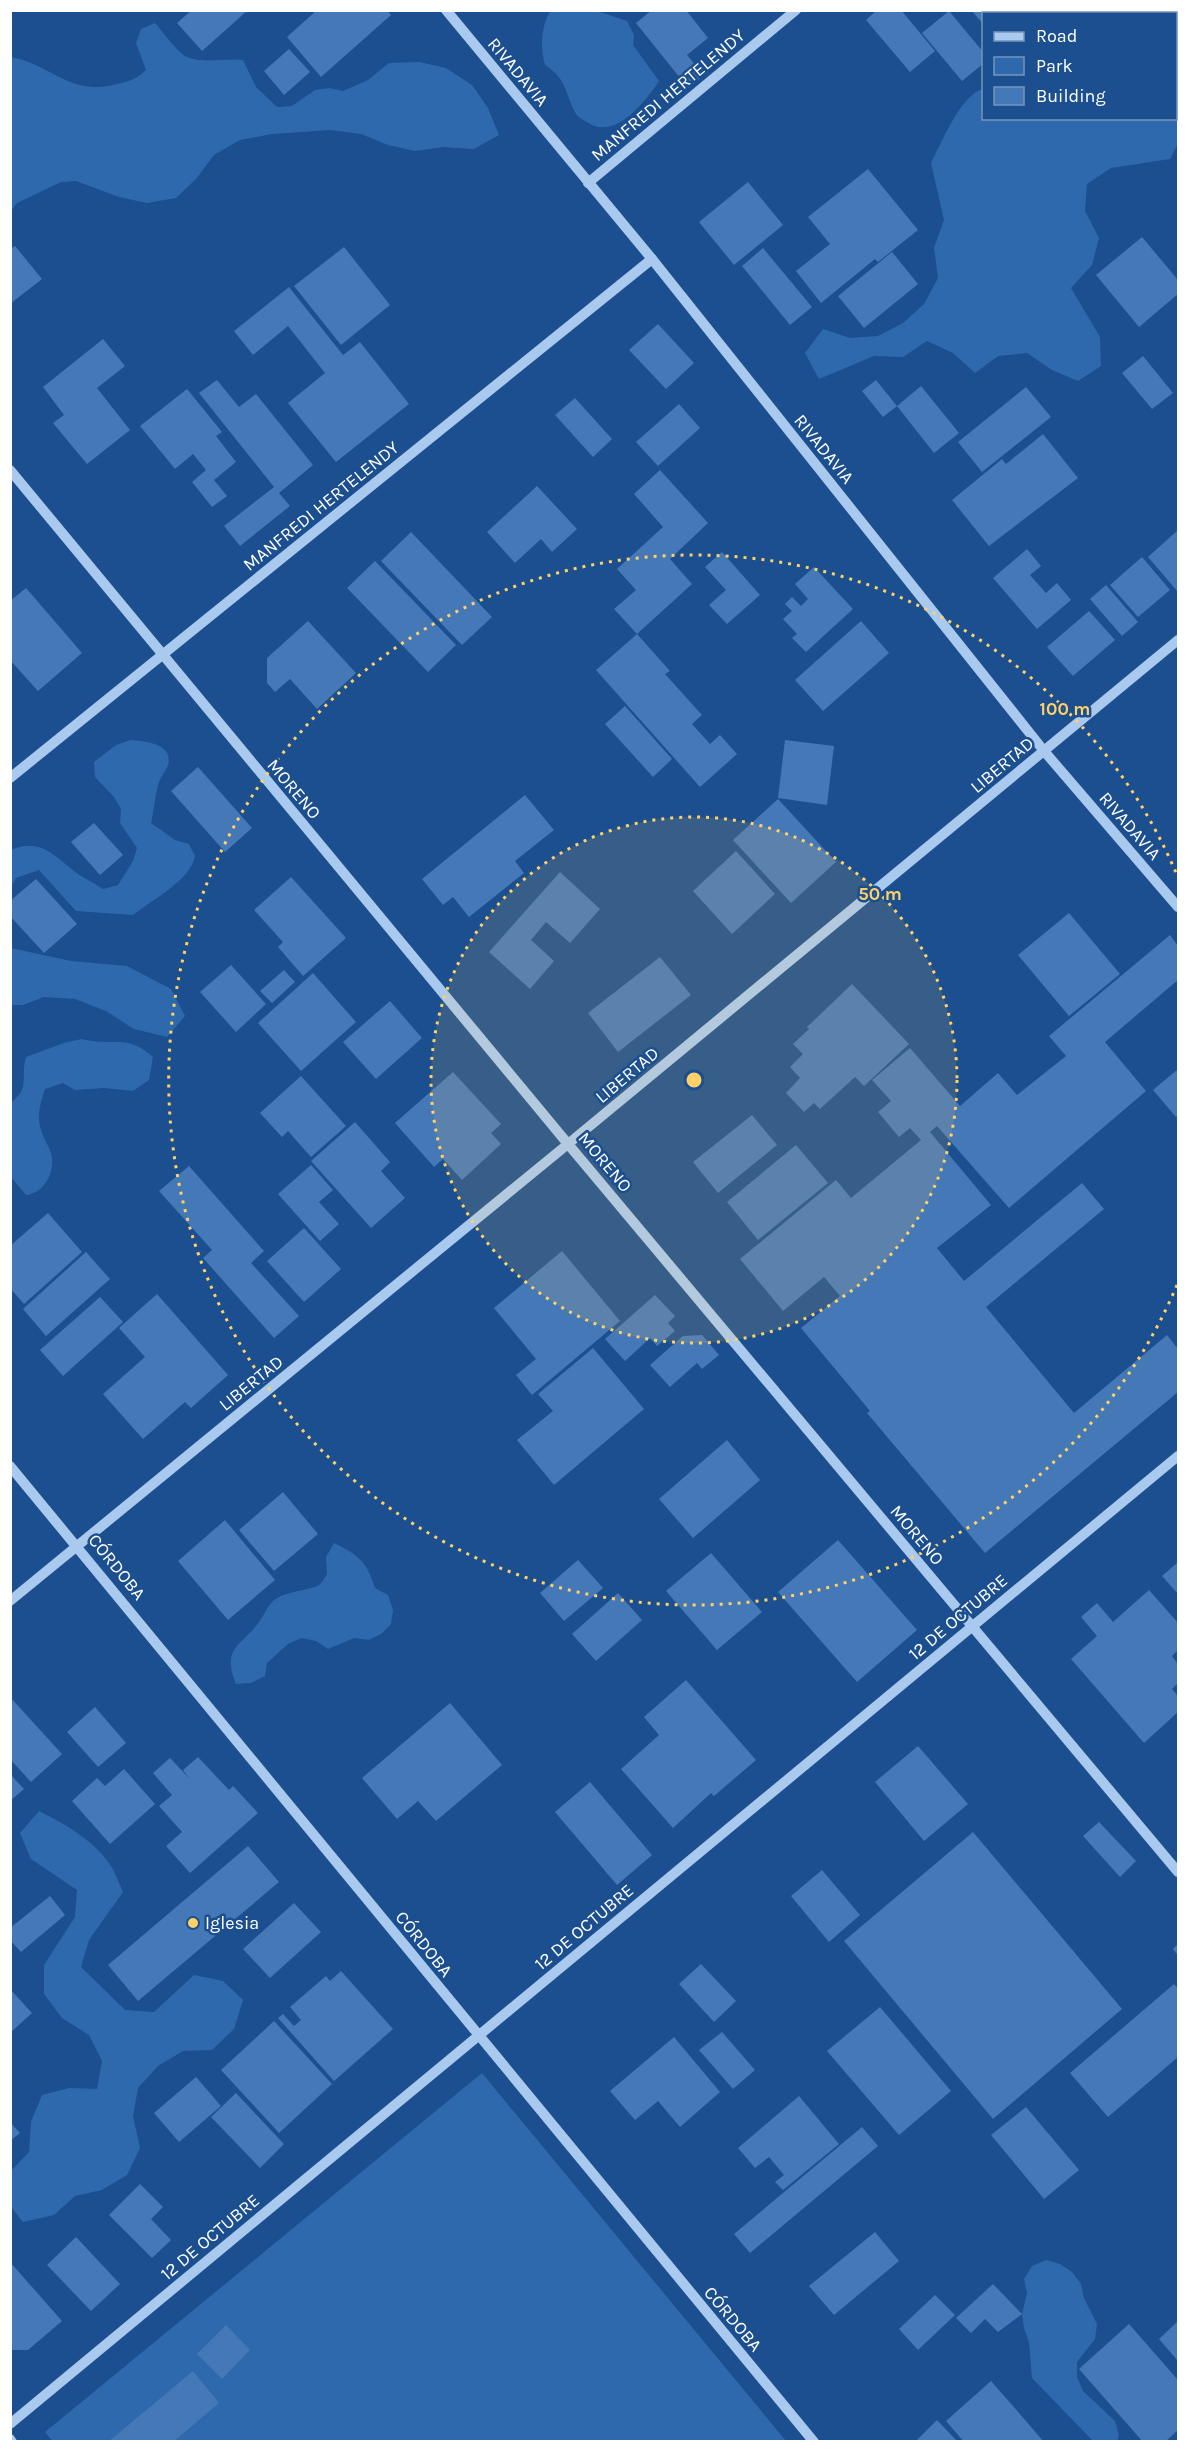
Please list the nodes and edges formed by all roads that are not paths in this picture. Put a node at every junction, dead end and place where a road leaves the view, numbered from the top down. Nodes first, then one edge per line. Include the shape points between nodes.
1 (446, 10) edge
2 (796, 10) edge
3 (588, 183) junction
4 (652, 259) junction
5 (10, 470) edge
6 (1179, 640) edge
7 (162, 656) junction
8 (1044, 752) junction
9 (10, 778) edge
10 (1179, 908) edge
11 (568, 1144) junction
12 (1179, 1456) edge
13 (10, 1466) edge
14 (78, 1546) junction
15 (10, 1601) edge
16 (972, 1627) junction
17 (1179, 1872) edge
18 (478, 2037) junction
19 (10, 2424) edge
20 (813, 2442) edge

1 - 3 street, RIVADAVIA
2 - 3 street, MANFREDI HERTELENDY
3 - 4 street, RIVADAVIA
4 - 7 street, MANFREDI HERTELENDY
4 - 8 street, RIVADAVIA
5 - 7 street, MORENO
6 - 8 street, LIBERTAD
7 - 9 street, MANFREDI HERTELENDY
7 - 11 street, MORENO
8 - 10 street, RIVADAVIA
8 - 11 street, LIBERTAD
11 - 14 street, LIBERTAD
11 - 16 street, MORENO
12 - 16 street, 12 DE OCTUBRE
13 - 14 street, CÓRDOBA
14 - 15 street, LIBERTAD
14 - 18 street, CÓRDOBA
16 - 17 street, MORENO
16 - 18 street, 12 DE OCTUBRE
18 - 19 street, 12 DE OCTUBRE
18 - 20 street, CÓRDOBA

